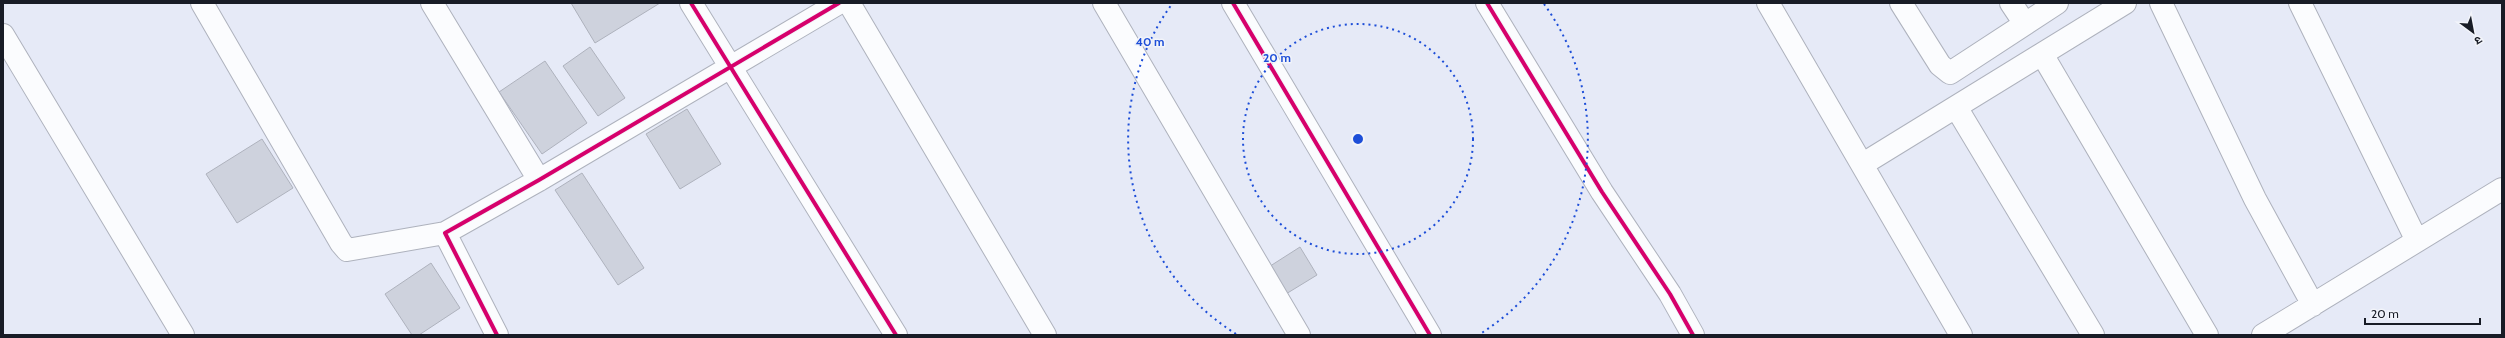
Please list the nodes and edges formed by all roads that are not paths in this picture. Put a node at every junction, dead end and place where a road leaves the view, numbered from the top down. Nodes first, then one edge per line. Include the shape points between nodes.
1 (202, 3) edge
2 (432, 3) edge
3 (691, 3) edge
4 (839, 3) edge
5 (849, 3) edge
6 (1104, 3) edge
7 (1234, 3) edge
8 (1487, 3) edge
9 (1768, 3) edge
10 (1901, 3) edge
11 (2011, 3) edge
12 (2057, 3) edge
13 (2125, 3) edge
14 (2162, 3) edge
15 (2300, 3) edge
16 (2025, 24) junction
17 (3, 35) edge
18 (2042, 54) junction
19 (731, 66) junction
20 (1956, 108) junction
21 (1863, 164) junction
22 (539, 180) junction
23 (2502, 189) edge
24 (444, 233) junction
25 (2418, 240) junction
26 (2313, 304) junction
27 (183, 335) edge
28 (497, 335) edge
29 (896, 335) edge
30 (1045, 335) edge
31 (1299, 335) edge
32 (1430, 335) edge
33 (1693, 335) edge
34 (1961, 335) edge
35 (2093, 335) edge
36 (2207, 335) edge
37 (2262, 335) edge

1 - 24 street via 347,250
2 - 22 street
3 - 19 street
4 - 19 street
5 - 30 street
6 - 31 street
7 - 32 street
8 - 33 street via 1602,192 1670,294
9 - 21 street
10 - 16 street via 1940,65 1950,73
11 - 16 street
12 - 16 street
13 - 18 street
14 - 26 street via 2255,199
15 - 25 street
17 - 27 street
18 - 20 street
18 - 36 street
19 - 22 street
19 - 29 street
20 - 21 street
20 - 35 street
21 - 34 street
22 - 24 street
23 - 25 street
24 - 28 street
25 - 26 street
26 - 37 street

